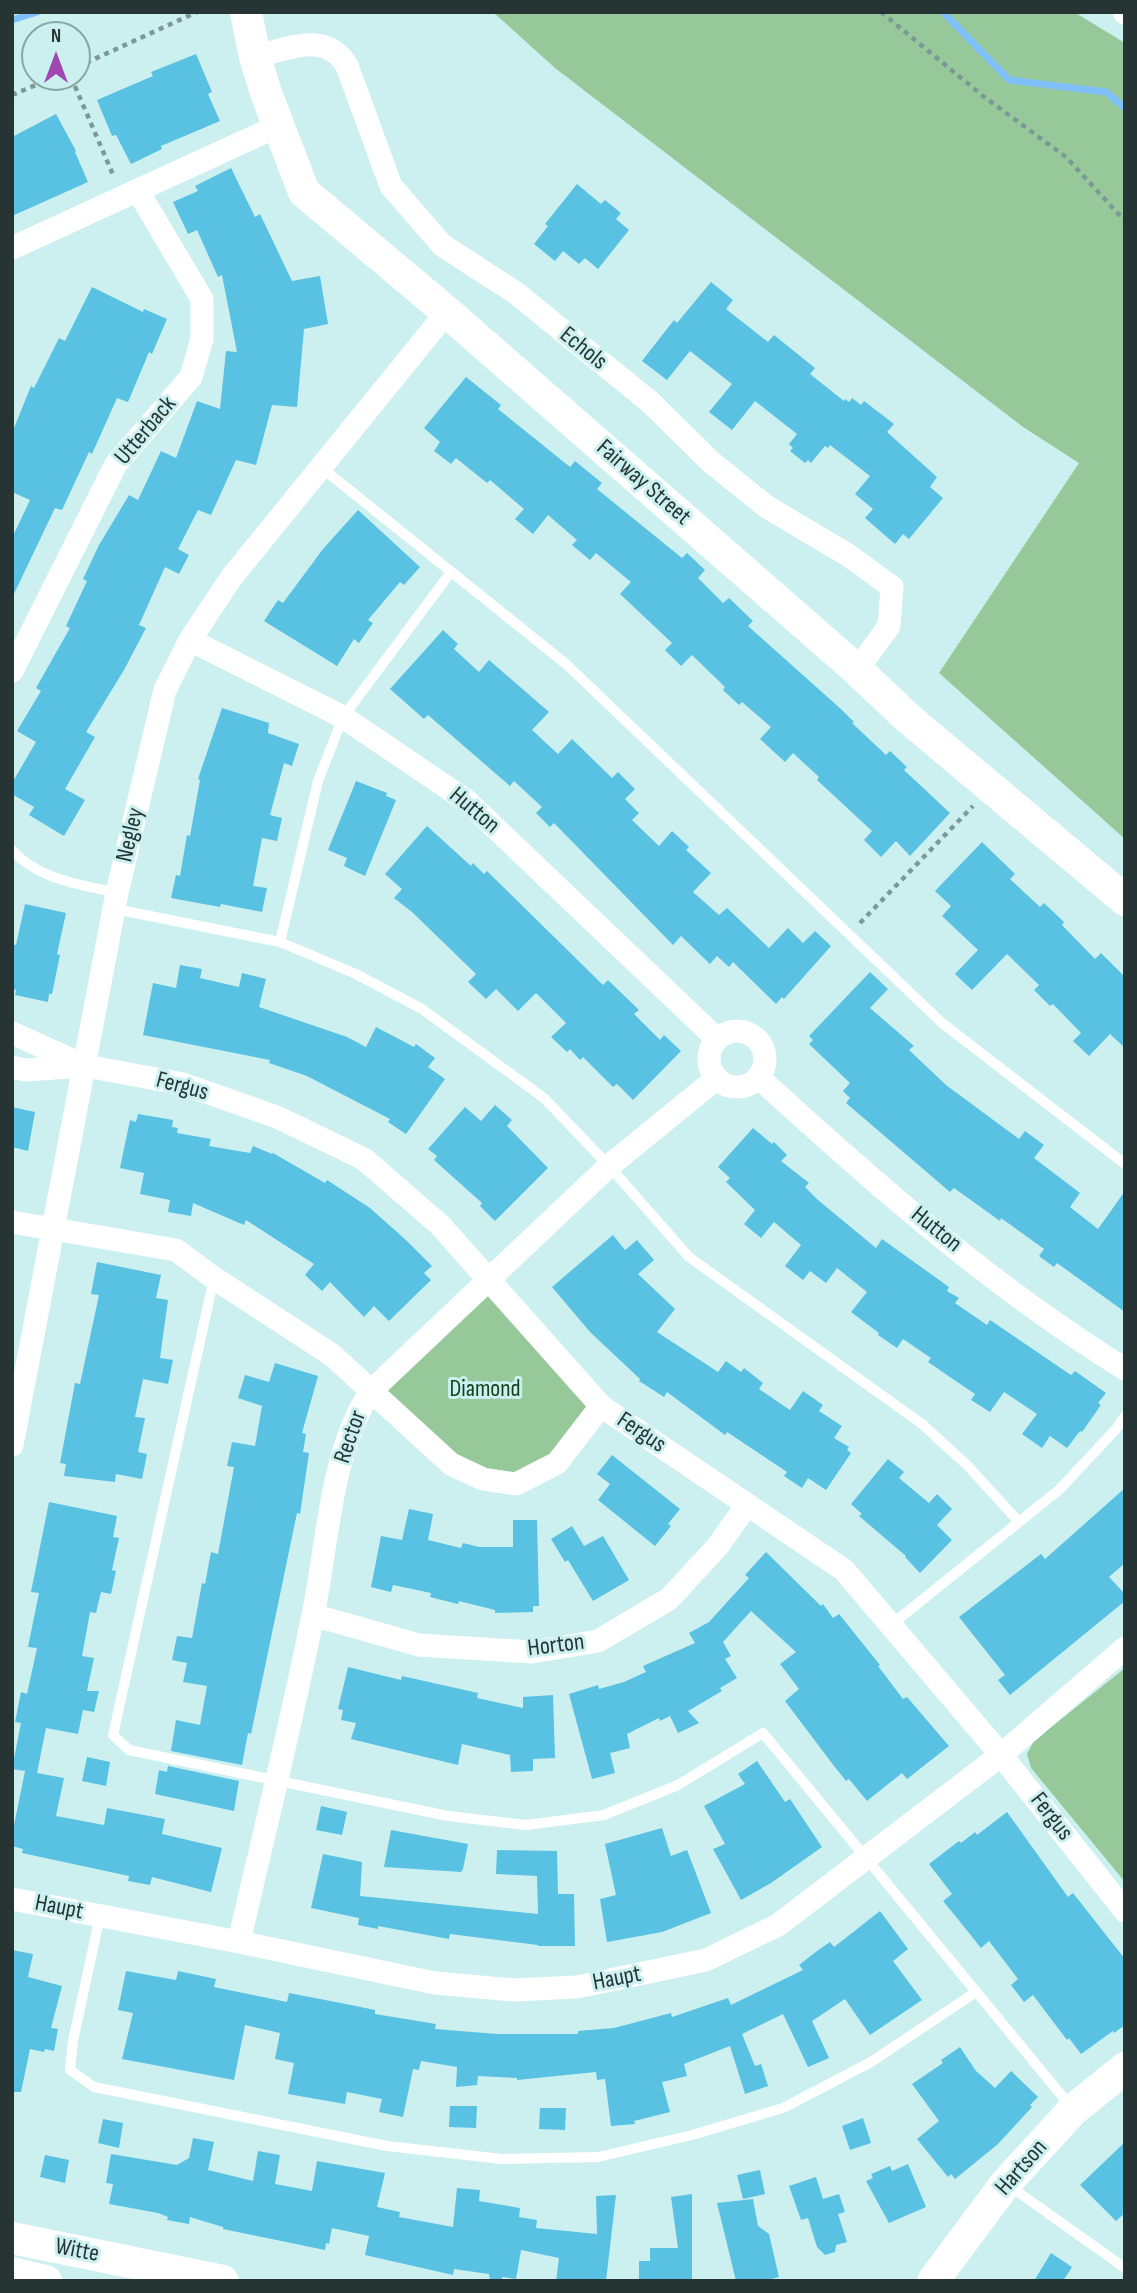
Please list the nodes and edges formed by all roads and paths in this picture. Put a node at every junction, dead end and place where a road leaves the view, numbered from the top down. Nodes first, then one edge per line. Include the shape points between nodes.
1 (197, 12) edge
2 (246, 12) edge
3 (881, 12) edge
4 (255, 57) junction
5 (91, 61) edge
6 (78, 91) edge
7 (280, 125) junction
8 (130, 194) junction
9 (1125, 220) edge
10 (12, 248) edge
11 (447, 312) junction
12 (322, 468) junction
13 (451, 572) junction
14 (190, 640) junction
15 (857, 670) junction
16 (12, 671) edge
17 (343, 718) junction
18 (991, 788) junction
19 (12, 850) edge
20 (1125, 900) edge
21 (116, 901) junction
22 (849, 935) junction
23 (280, 943) junction
24 (12, 1033) edge
25 (717, 1039) junction
26 (86, 1066) junction
27 (12, 1067) edge
28 (758, 1077) junction
29 (716, 1078) junction
30 (1125, 1164) edge
31 (609, 1166) junction
32 (12, 1222) edge
33 (54, 1230) junction
34 (214, 1278) junction
35 (490, 1279) junction
36 (1125, 1369) edge
37 (371, 1391) junction
38 (601, 1406) junction
39 (1125, 1416) edge
40 (12, 1446) edge
41 (747, 1505) junction
42 (1019, 1522) junction
43 (313, 1615) junction
44 (891, 1625) junction
45 (1125, 1648) edge
46 (1001, 1755) junction
47 (276, 1780) junction
48 (866, 1858) junction
49 (12, 1899) edge
50 (1125, 1911) edge
51 (100, 1916) junction
52 (239, 1942) junction
53 (976, 1992) junction
54 (1125, 2068) edge
55 (1073, 2110) junction
56 (1006, 2183) junction
57 (12, 2238) edge
58 (1125, 2268) edge
59 (12, 2273) edge
60 (46, 2281) edge
61 (223, 2281) edge
62 (933, 2281) edge

1 - 5 path
2 - 4 street, Fairway Street
3 - 9 path via 1066,157
4 - 7 street, Fairway Street
4 - 15 street, Echols via 312,44 334,50 347,66 391,186 442,245 516,293 650,402 711,462 767,507 892,587 889,626
6 - 8 path
7 - 8 street
7 - 11 street, Fairway Street via 304,192
8 - 10 street
8 - 16 street, Utterback via 202,299 202,339 191,377 116,464
11 - 12 street, Negley
11 - 15 street, Fairway Street
12 - 13 lane
12 - 14 street, Negley via 231,578
13 - 17 lane
13 - 22 lane via 566,664
14 - 17 street, Hutton
14 - 21 street, Negley via 165,690
15 - 18 street, Fairway Street
17 - 23 lane via 318,781
17 - 25 street, Hutton via 467,801
18 - 20 street, Fairway Street
18 - 22 path
19 - 21 lane via 25,864
21 - 23 lane
21 - 26 street, Negley
22 - 30 lane via 942,1023
23 - 31 lane via 356,974 422,1009 544,1098
24 - 26 street, Fergus
25 - 28 street via 733,1031 759,1042 765,1060
25 - 29 street via 708,1063
26 - 27 street, Fergus
26 - 33 street, Negley
26 - 35 street, Fergus via 183,1084 277,1117 364,1159 440,1225
28 - 29 street via 736,1087
28 - 36 street, Hutton via 936,1231 1070,1335
29 - 31 street, Rector
31 - 35 street, Rector
31 - 42 lane via 689,1257 922,1424
32 - 33 street
33 - 34 street via 176,1250
33 - 40 street, Negley
34 - 37 street via 332,1355
34 - 47 lane via 113,1735 129,1750
35 - 37 street, Rector
35 - 38 street, Fergus
37 - 38 street via 451,1464 483,1479 516,1484 557,1462
37 - 43 street, Rector via 357,1411 340,1462
38 - 41 street, Fergus
39 - 42 lane via 1060,1489
41 - 43 street, Horton via 669,1600 598,1641 532,1652 419,1645
41 - 44 street, Fergus via 844,1570
42 - 44 lane
43 - 47 street, Rector
44 - 46 street, Fergus
45 - 46 street, Haupt
46 - 48 street, Haupt
46 - 50 street, Fergus
47 - 48 lane via 448,1816 526,1825 604,1815 678,1785 763,1733
47 - 52 street, Rector
48 - 52 street, Haupt via 778,1925 706,1960 577,1987 513,1990 435,1983
48 - 53 lane
49 - 51 street, Haupt
51 - 52 street, Haupt
51 - 53 lane via 70,2070 94,2087 387,2146 502,2159 598,2157 783,2108 872,2062
53 - 55 lane
54 - 55 street, Hartson
55 - 56 street, Hartson
56 - 58 lane
56 - 62 street, Hartson
57 - 61 street, Witte
59 - 60 street, Witte

